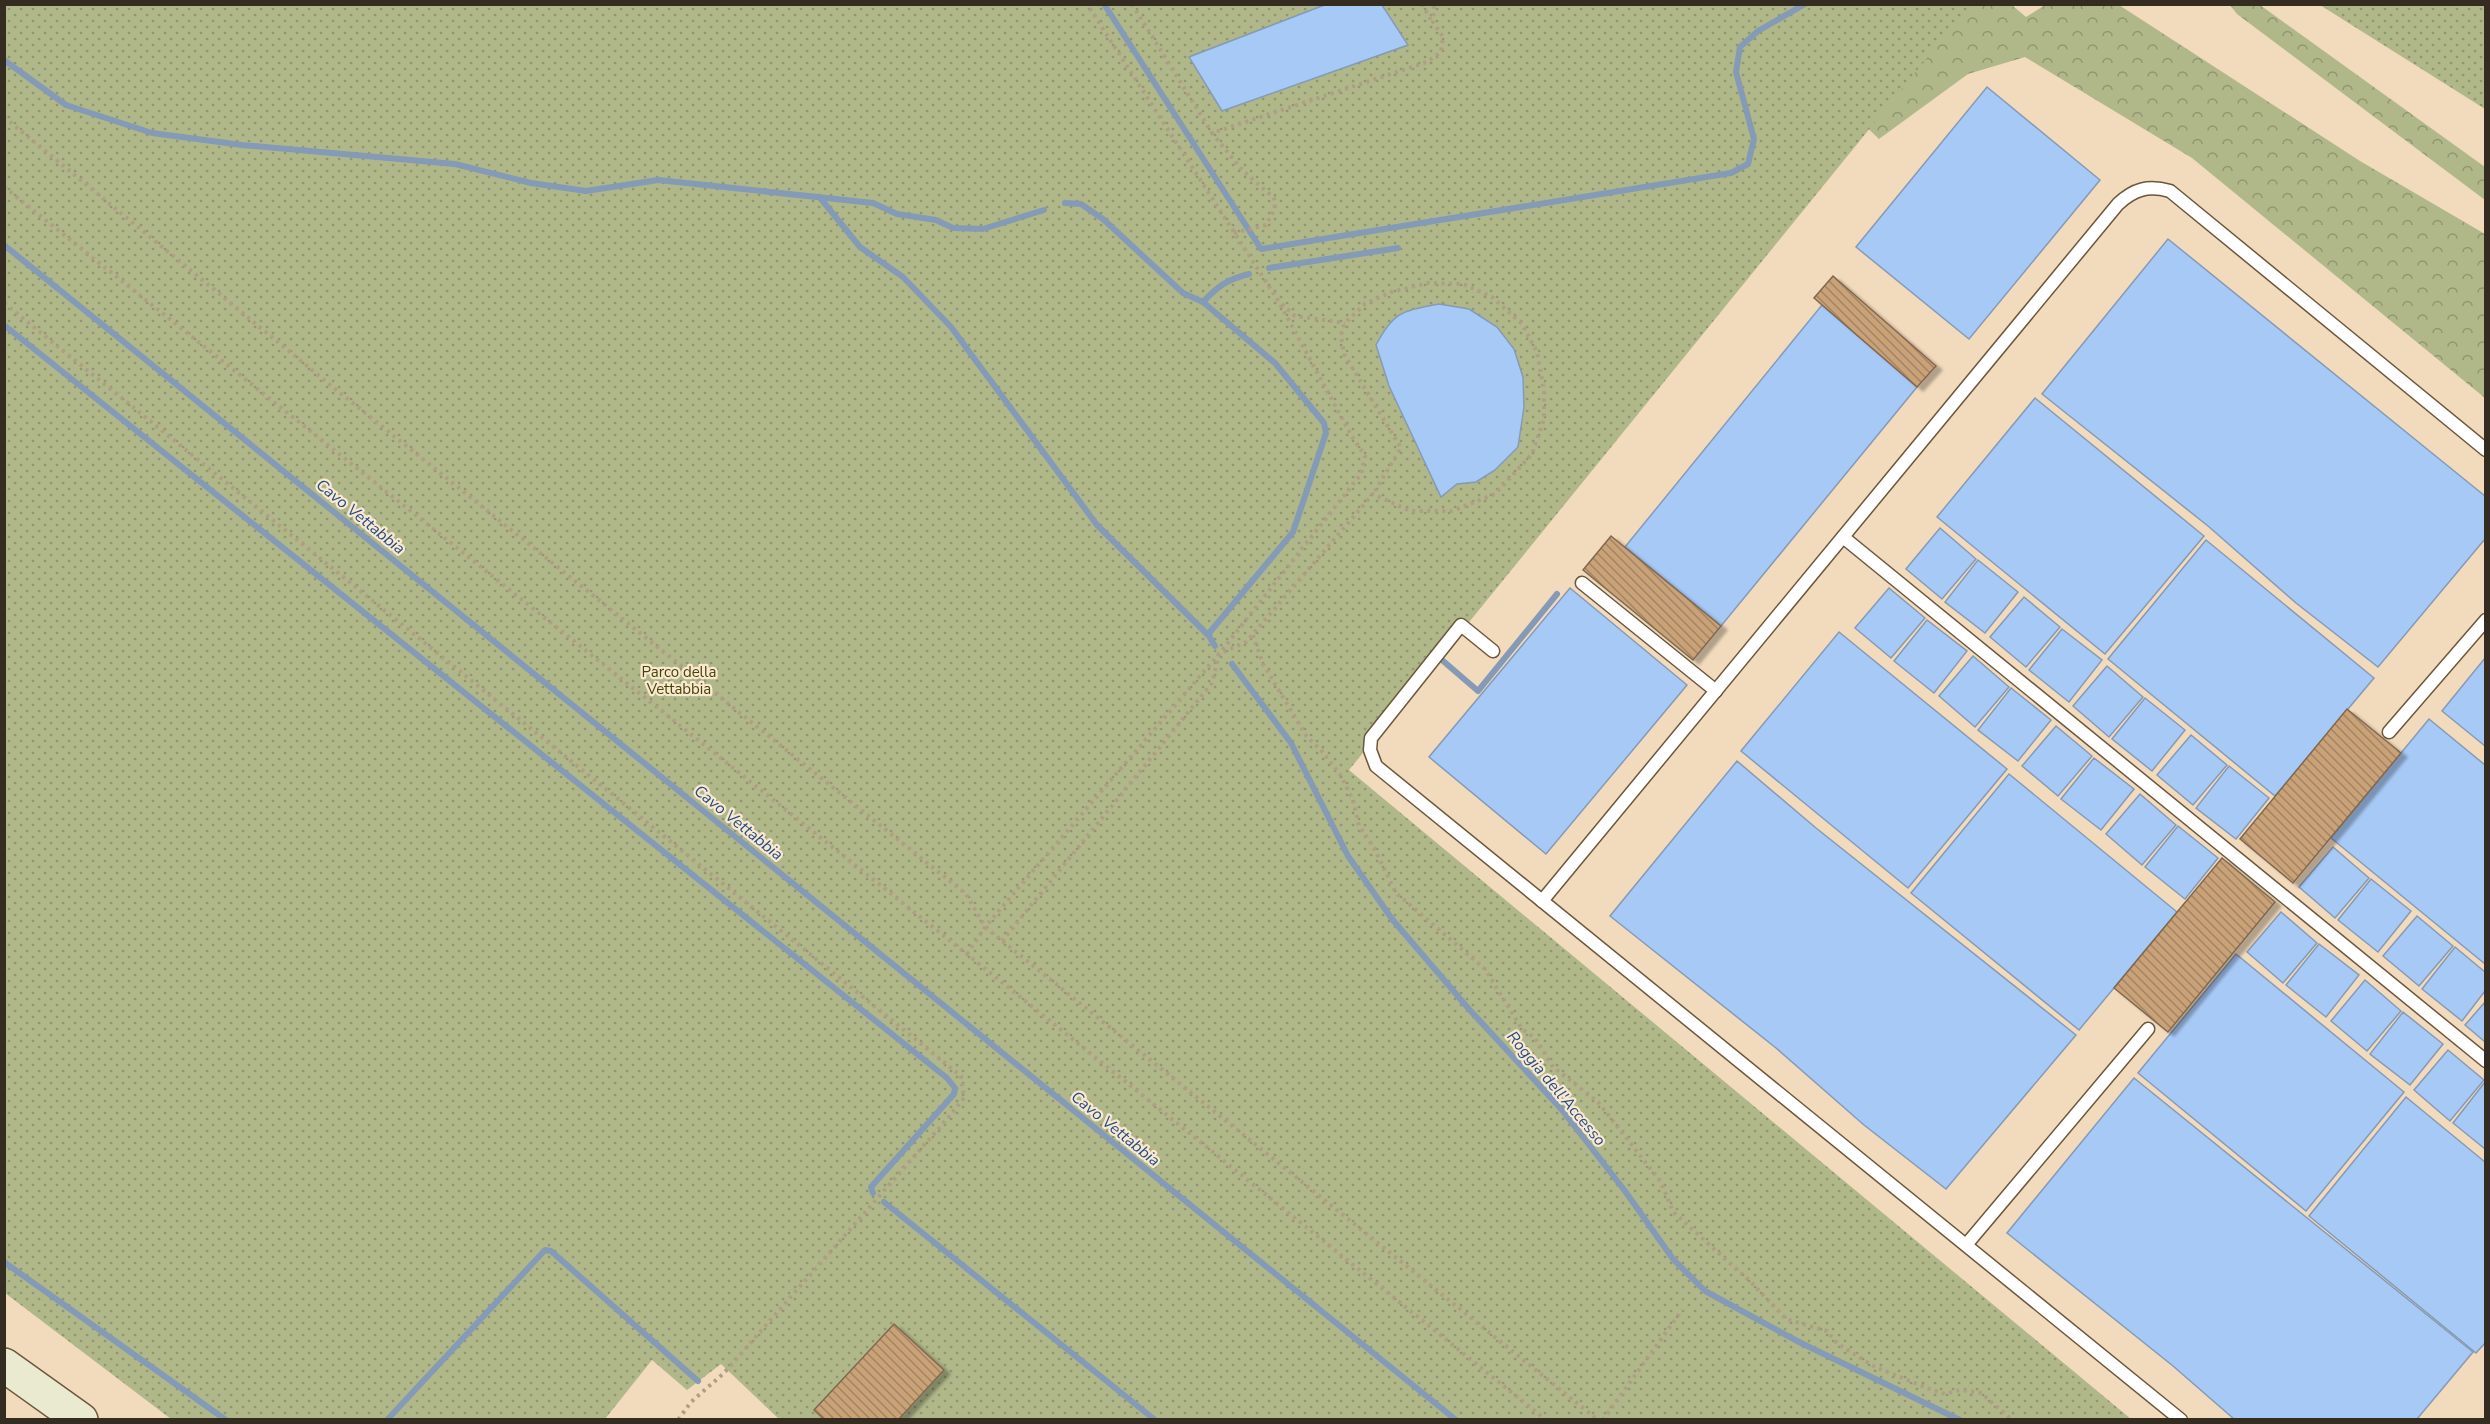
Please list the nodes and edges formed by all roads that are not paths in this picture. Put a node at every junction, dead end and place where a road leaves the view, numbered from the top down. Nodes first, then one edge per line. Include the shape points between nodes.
1 (2486, 450) edge
2 (1843, 537) junction
3 (1582, 583) dead end
4 (2486, 620) edge
5 (1492, 651) dead end
6 (1716, 691) junction
7 (2389, 732) dead end
8 (1542, 901) junction
9 (2148, 1029) dead end
10 (2486, 1061) edge
11 (1966, 1245) junction
12 (4, 1365) edge
13 (81, 1419) edge
14 (2181, 1419) edge

1 - 2 lane via 2170,191 2155,187 2141,189 2118,204
2 - 6 lane
2 - 10 lane
3 - 6 lane
4 - 7 lane
5 - 8 lane via 1461,625 1378,726 1370,750 1376,766
6 - 8 lane
8 - 11 lane
9 - 11 lane
11 - 14 lane
12 - 13 street

